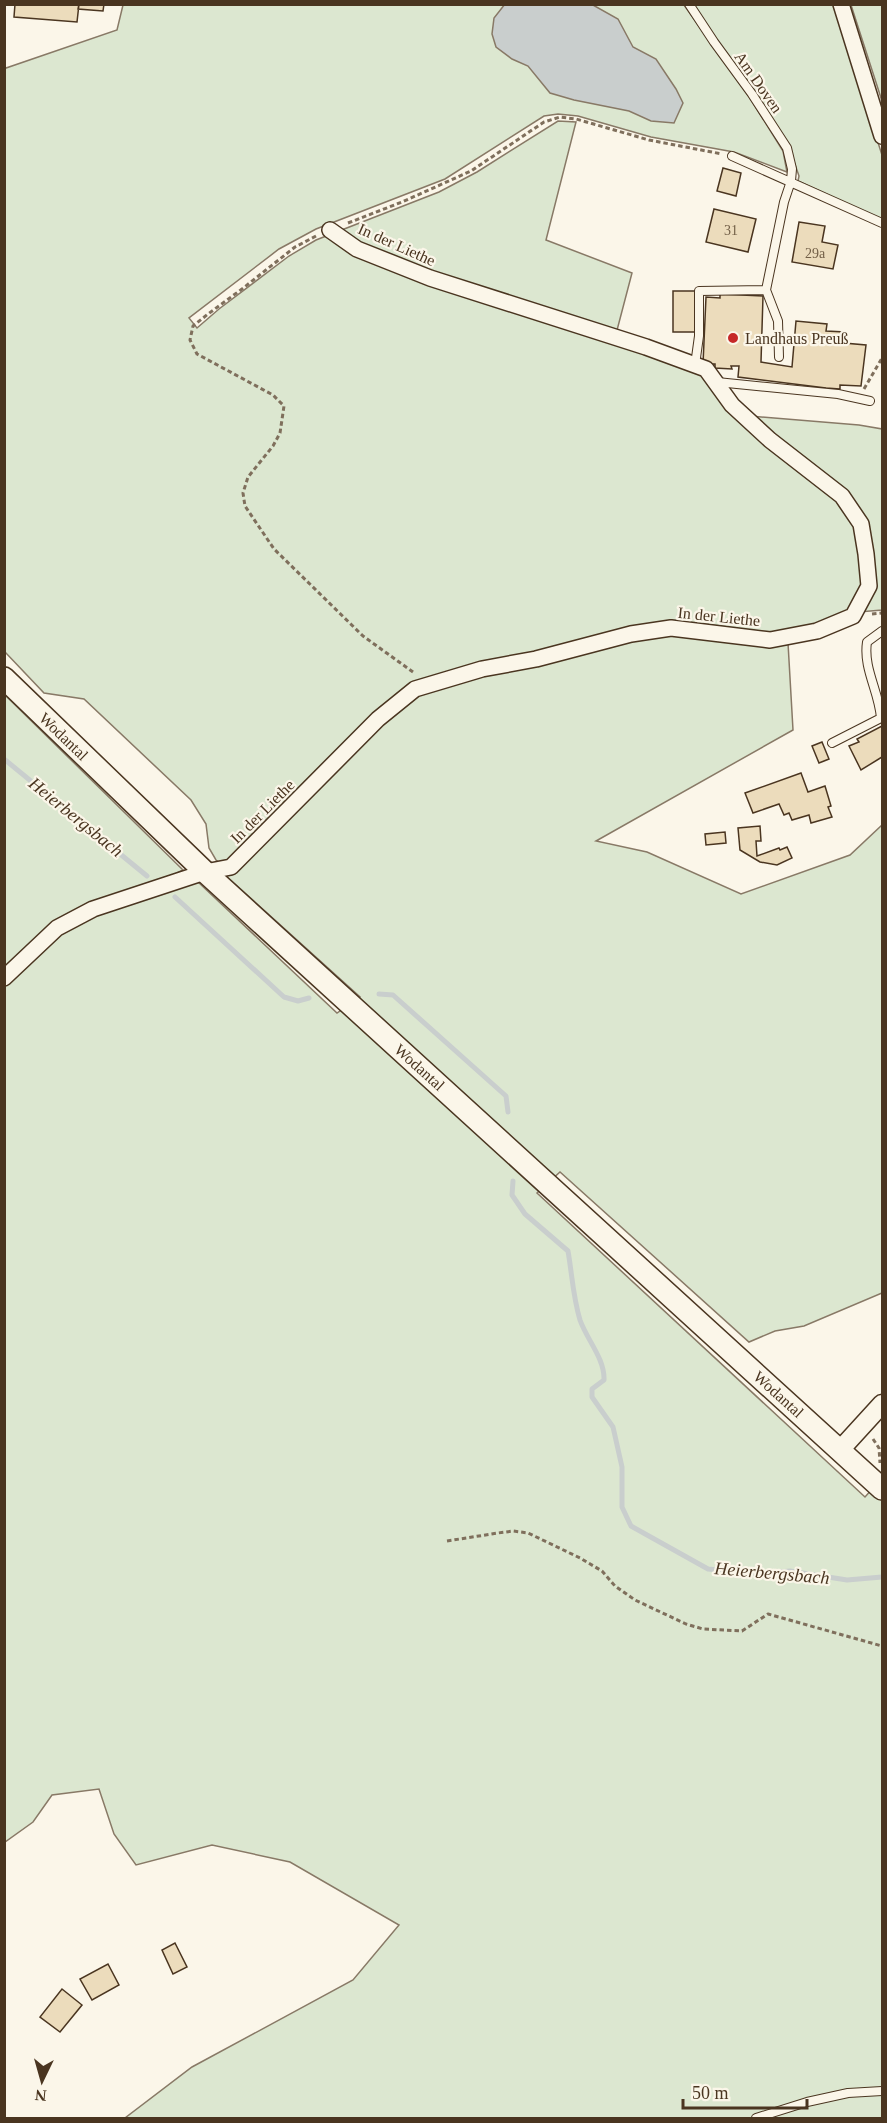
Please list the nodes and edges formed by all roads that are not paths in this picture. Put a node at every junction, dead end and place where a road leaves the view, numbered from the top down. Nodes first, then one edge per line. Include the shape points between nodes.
1 (689, 4) edge
2 (841, 4) edge
3 (882, 136) edge
4 (732, 156) road end
5 (791, 181) junction
6 (882, 223) edge
7 (330, 230) road end
8 (766, 291) junction
9 (779, 357) dead end
10 (695, 365) junction
11 (715, 382) junction
12 (870, 401) dead end
13 (882, 631) edge
14 (4, 678) edge
15 (832, 743) dead end
16 (205, 872) junction
17 (4, 978) edge
18 (882, 1404) edge
19 (840, 1450) junction
20 (882, 1489) edge
21 (882, 2091) edge
22 (756, 2118) edge

1 - 5 lane, Am Doven via 787,148
2 - 3 street
4 - 5 lane
5 - 6 lane
5 - 8 lane
7 - 10 street, In der Liethe via 357,249 430,278
8 - 9 lane via 778,321
8 - 10 lane via 699,291
10 - 11 street, In der Liethe via 706,369
11 - 12 lane
11 - 16 street, In der Liethe via 747,419 842,496 861,524 869,586 853,616 817,631 770,640 671,628 631,634 415,689 378,719 231,867
13 - 15 lane via 867,642 865,654 881,718
14 - 16 main road, Wodantal
16 - 17 street, In der Liethe via 75,918 57,928
16 - 19 main road, Wodantal
18 - 19 street
19 - 20 main road, Wodantal
21 - 22 lane via 848,2093

